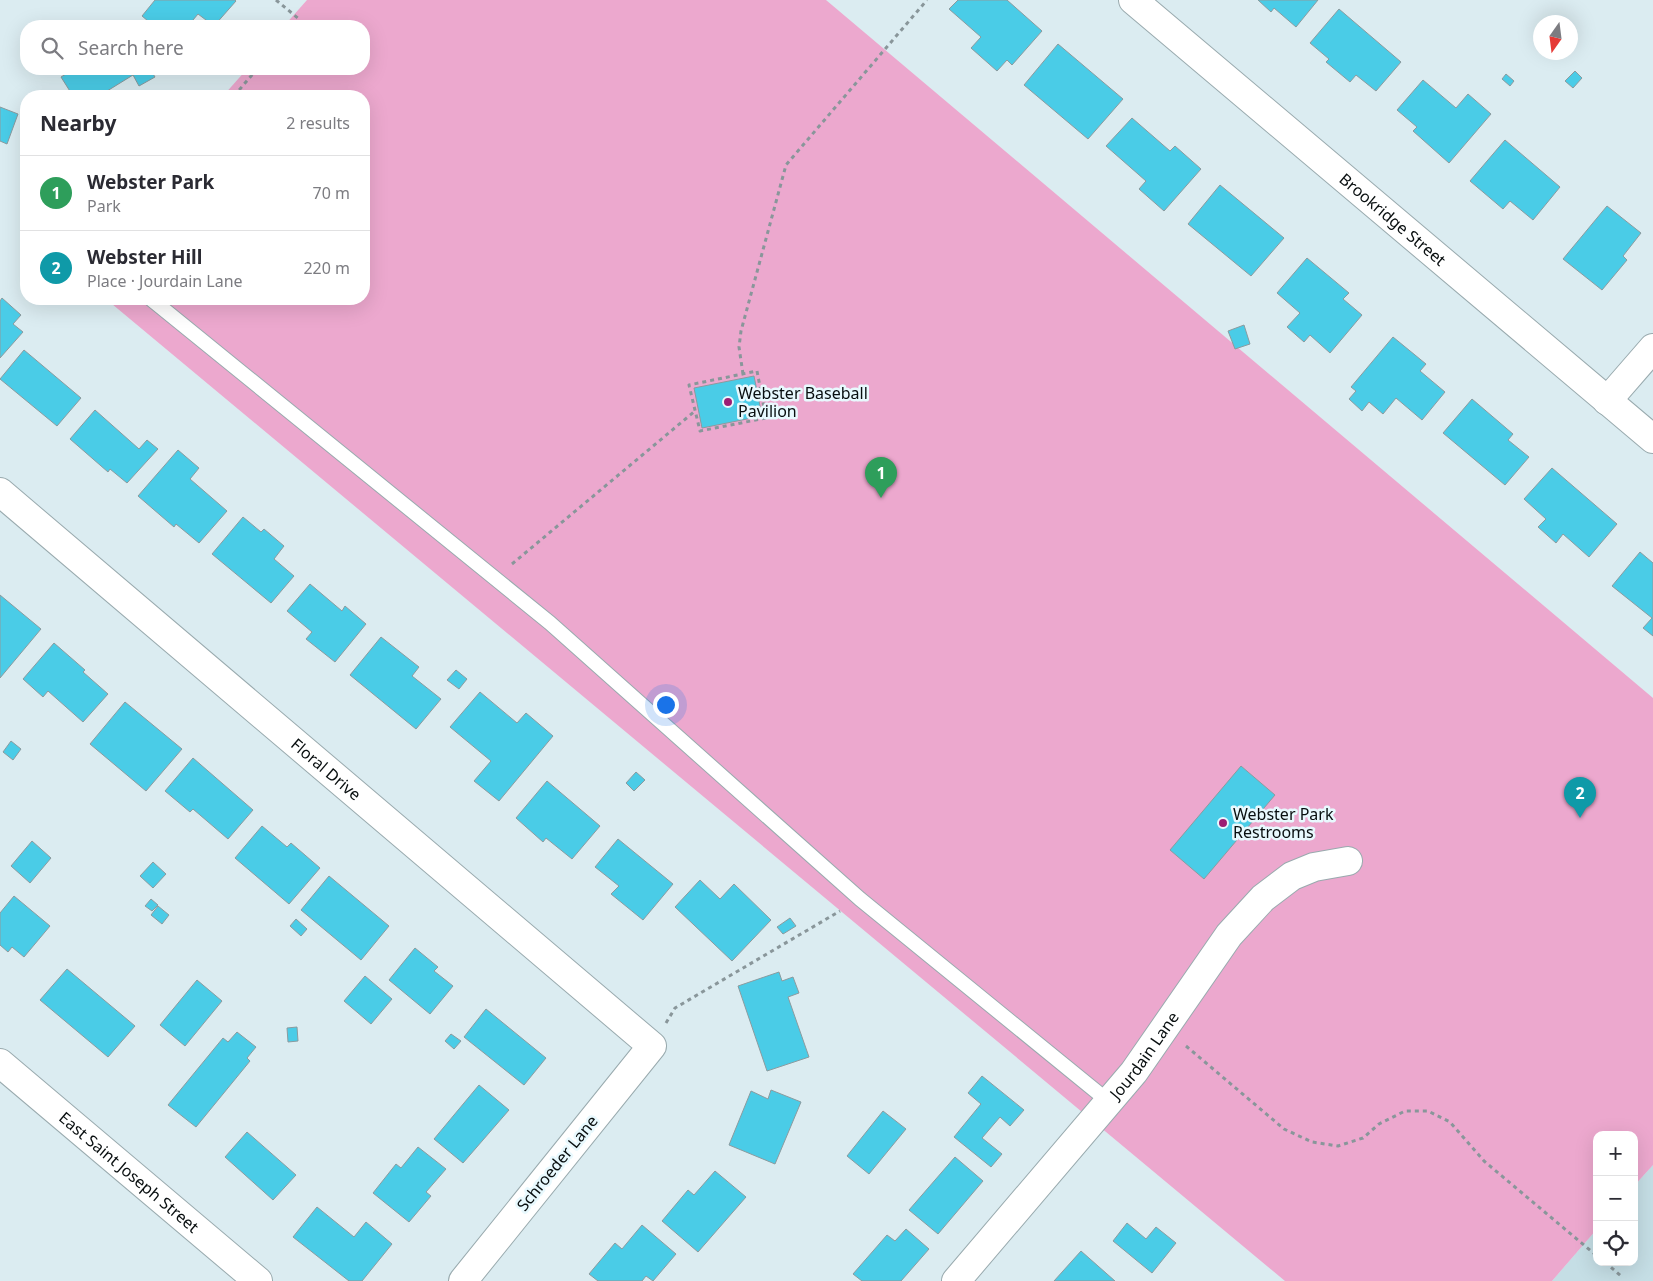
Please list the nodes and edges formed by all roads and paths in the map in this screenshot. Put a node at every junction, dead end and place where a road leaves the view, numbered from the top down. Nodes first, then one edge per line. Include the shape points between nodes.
1 (276, 0) edge
2 (928, 0) edge
3 (1132, 0) edge
4 (298, 20) edge
5 (252, 75) edge
6 (239, 90) edge
7 (157, 305) edge
8 (1653, 348) edge
9 (742, 374) junction
10 (1608, 401) junction
11 (695, 410) junction
12 (1653, 439) edge
13 (0, 492) edge
14 (520, 556) dead end
15 (1348, 861) dead end
16 (860, 899) junction
17 (1164, 1028) junction
18 (652, 1046) junction
19 (0, 1063) edge
20 (1108, 1101) junction
21 (1593, 1253) edge
22 (1609, 1266) edge
23 (1621, 1276) dead end
24 (258, 1281) edge
25 (463, 1281) edge
26 (956, 1281) edge

1 - 4 path
2 - 9 path via 786,165 741,332
3 - 10 street, Brookridge Street
5 - 6 path
7 - 16 lane via 550,623
8 - 10 street
9 - 11 path via 689,385
9 - 11 path via 757,371 766,418 700,431
10 - 12 street, Brookridge Street
11 - 14 path
13 - 18 street, Floral Drive
15 - 17 street, Jourdain Lane via 1314,867 1292,876 1263,898 1229,934
16 - 18 path via 675,1008
16 - 20 lane
17 - 20 street, Jourdain Lane via 1134,1072
17 - 21 path via 1284,1129 1312,1142 1338,1146 1363,1138 1379,1124 1405,1111 1428,1111 1450,1122 1484,1160
18 - 25 street, Schroeder Lane
19 - 24 street, East Saint Joseph Street
20 - 26 street, Jourdain Lane
22 - 23 path

